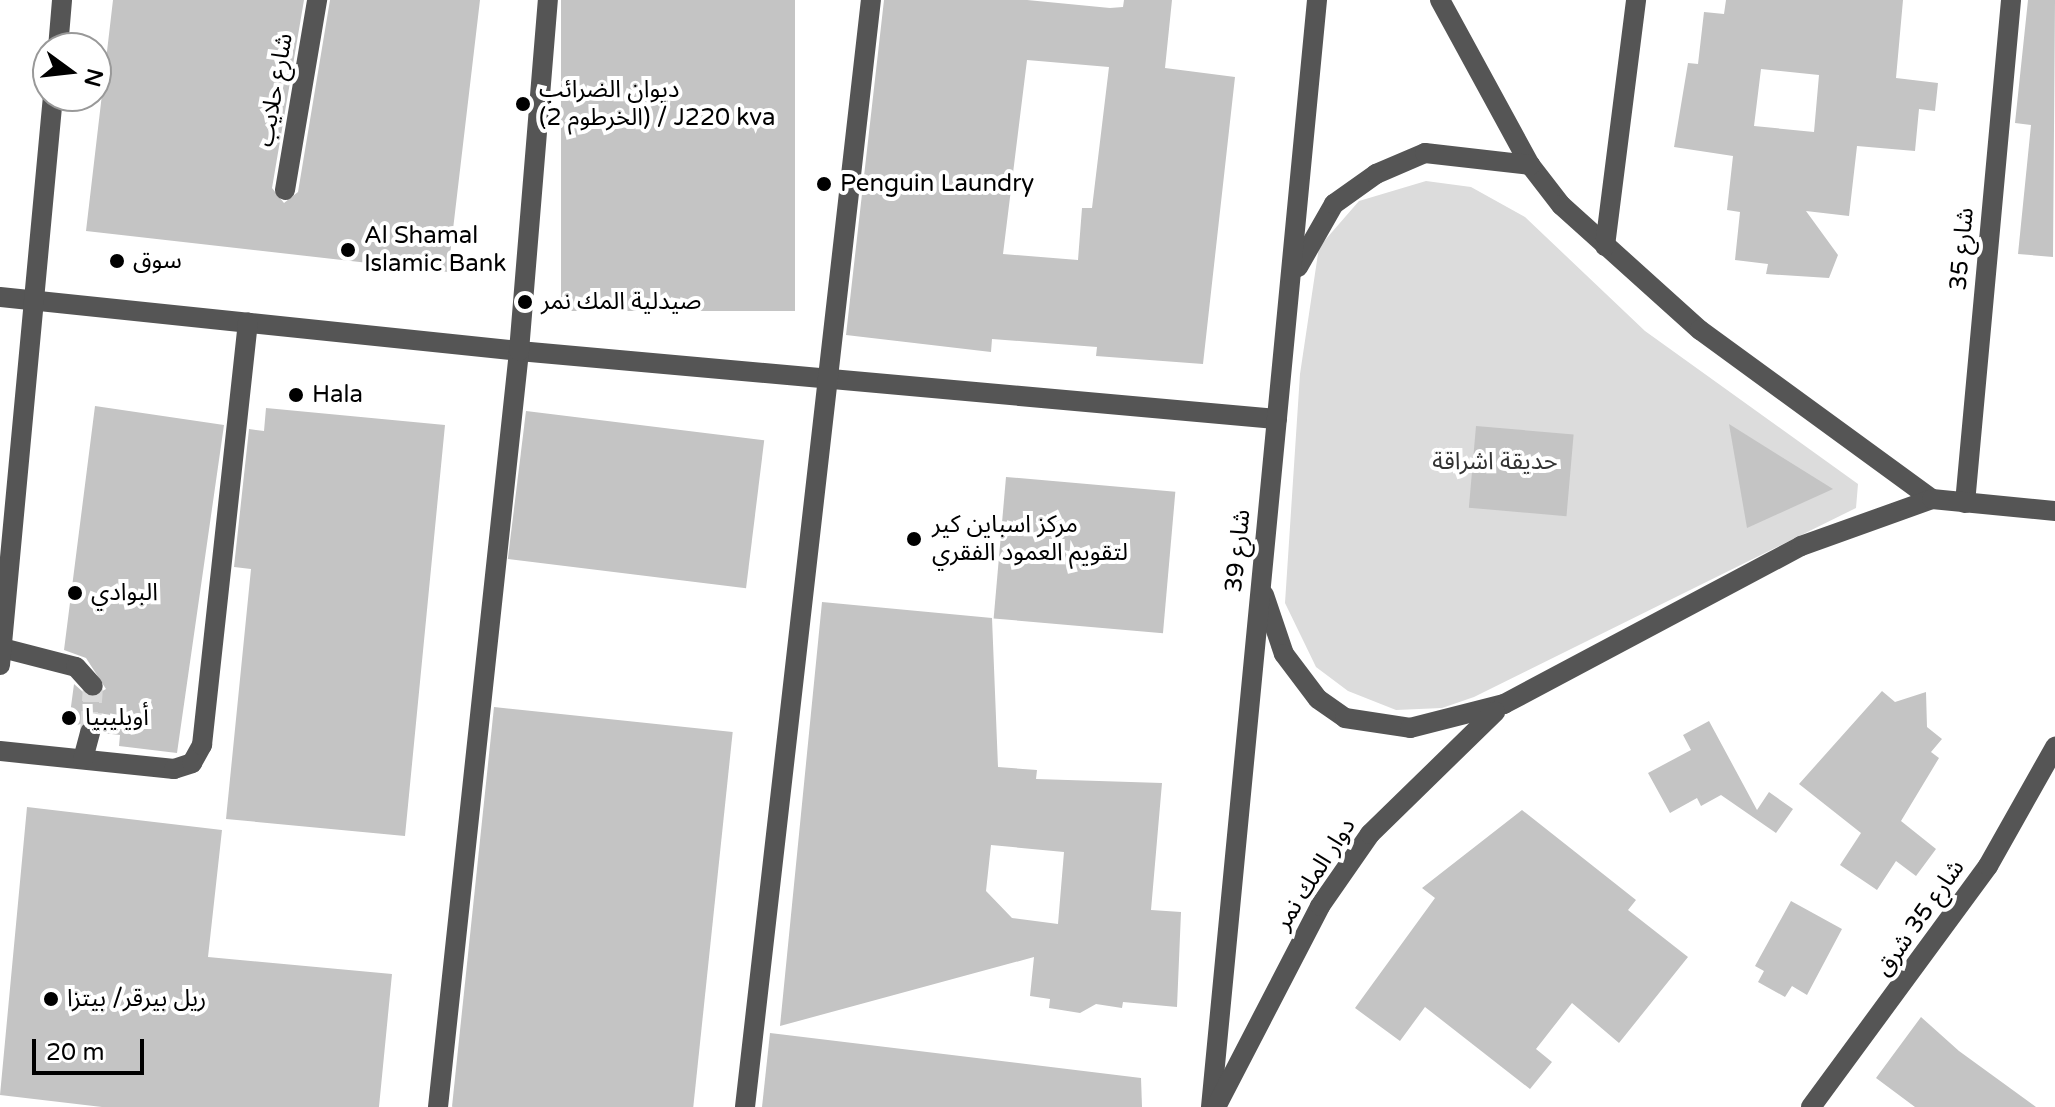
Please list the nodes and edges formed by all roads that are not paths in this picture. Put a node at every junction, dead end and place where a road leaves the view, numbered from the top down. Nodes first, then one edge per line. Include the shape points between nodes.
1 (62, 0) edge
2 (317, 0) edge
3 (548, 0) edge
4 (871, 0) edge
5 (1317, 0) edge
6 (1440, 0) edge
7 (1636, 0) edge
8 (2011, 0) edge
9 (59, 32) edge
10 (52, 112) edge
11 (1530, 165) junction
12 (285, 190) dead end
13 (1605, 246) junction
14 (1290, 288) junction
15 (0, 297) edge
16 (34, 300) junction
17 (248, 322) junction
18 (519, 351) junction
19 (827, 381) junction
20 (1277, 419) junction
21 (1932, 499) junction
22 (1965, 503) junction
23 (2055, 511) edge
24 (1261, 584) junction
25 (1, 656) edge
26 (93, 686) dead end
27 (1504, 704) junction
28 (90, 732) tunnel mouth
29 (2055, 747) edge
30 (0, 751) edge
31 (83, 759) junction
32 (438, 1107) edge
33 (745, 1107) edge
34 (1213, 1107) edge
35 (1811, 1107) edge

1 - 9 street
2 - 12 street, شارع حلايب
3 - 18 street
4 - 19 street
5 - 14 street, شارع 39
6 - 11 street
7 - 13 street
8 - 22 street, شارع 35
10 - 16 street
11 - 13 street
11 - 14 street via 1425,153 1376,174 1334,204 1309,242
13 - 21 street via 1700,330
14 - 20 street, شارع 39
15 - 16 street
16 - 17 street
16 - 25 street
17 - 18 street
17 - 31 street via 202,745 192,763 174,769
18 - 19 street
18 - 32 street
19 - 20 street
19 - 33 street
20 - 24 street, شارع 39
21 - 22 street
21 - 27 street via 1801,546
22 - 23 street
24 - 27 street via 1284,654 1301,681 1345,718 1410,728
24 - 34 street, شارع 39
25 - 26 street via 76,667
27 - 34 street, دوار المك نمر via 1370,834 1320,906
28 - 31 street
29 - 35 street, شارع 35 شرق via 1988,866
30 - 31 street

